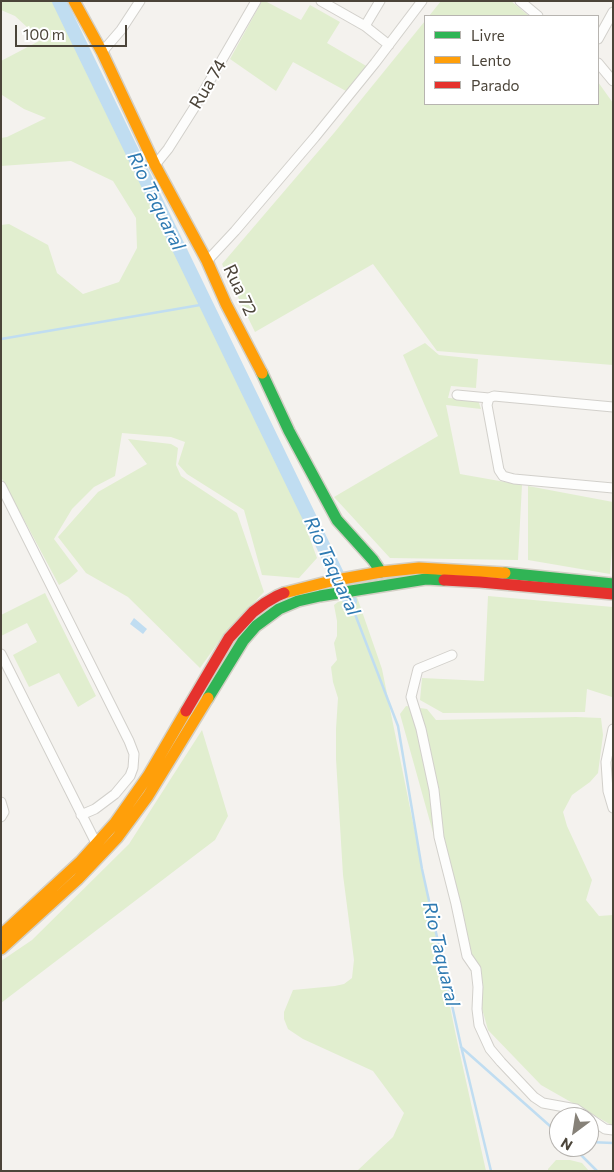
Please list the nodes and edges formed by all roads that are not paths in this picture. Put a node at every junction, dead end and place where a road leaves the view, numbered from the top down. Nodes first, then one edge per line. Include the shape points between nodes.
1 (74, 1) edge
2 (140, 1) edge
3 (256, 1) edge
4 (321, 1) edge
5 (380, 1) edge
6 (422, 1) edge
7 (520, 1) edge
8 (613, 12) edge
9 (537, 15) edge
10 (365, 26) junction
11 (599, 37) edge
12 (389, 45) junction
13 (102, 52) junction
14 (599, 64) edge
15 (613, 81) edge
16 (155, 165) junction
17 (207, 261) junction
18 (457, 395) dead end
19 (489, 398) junction
20 (613, 407) edge
21 (1, 486) edge
22 (613, 488) edge
23 (381, 572) junction
24 (613, 584) edge
25 (613, 594) edge
26 (1, 654) edge
27 (452, 655) dead end
28 (613, 730) edge
29 (1, 802) edge
30 (613, 808) edge
31 (81, 815) junction
32 (1, 817) edge
33 (96, 845) junction
34 (1, 935) edge
35 (1, 949) edge
36 (613, 1130) edge

1 - 13 main road
2 - 13 street
3 - 16 street, Rua 74 via 194,108
4 - 10 street
5 - 10 street
6 - 12 street, Rua 72
7 - 9 street
8 - 11 street
10 - 12 street
12 - 17 street, Rua 72 via 275,185
13 - 16 main road
14 - 15 street
16 - 17 main road
17 - 23 main road, Rua 72 via 289,432 337,520
18 - 19 street
19 - 20 street
19 - 22 street via 487,405 499,470 503,476
21 - 31 street via 134,754 130,776 115,794
23 - 24 main road via 449,569
23 - 33 main road via 277,596 240,624 148,776
25 - 35 main road via 426,579 298,601 271,614 256,626 236,651 166,770 128,825 104,854
26 - 31 street
27 - 36 street via 418,669 411,697 421,729 440,837 467,956 476,969 479,1024 490,1049 534,1097 543,1103 576,1109 605,1129
28 - 30 street via 606,762
29 - 32 street via 4,812
31 - 33 street
33 - 34 main road

